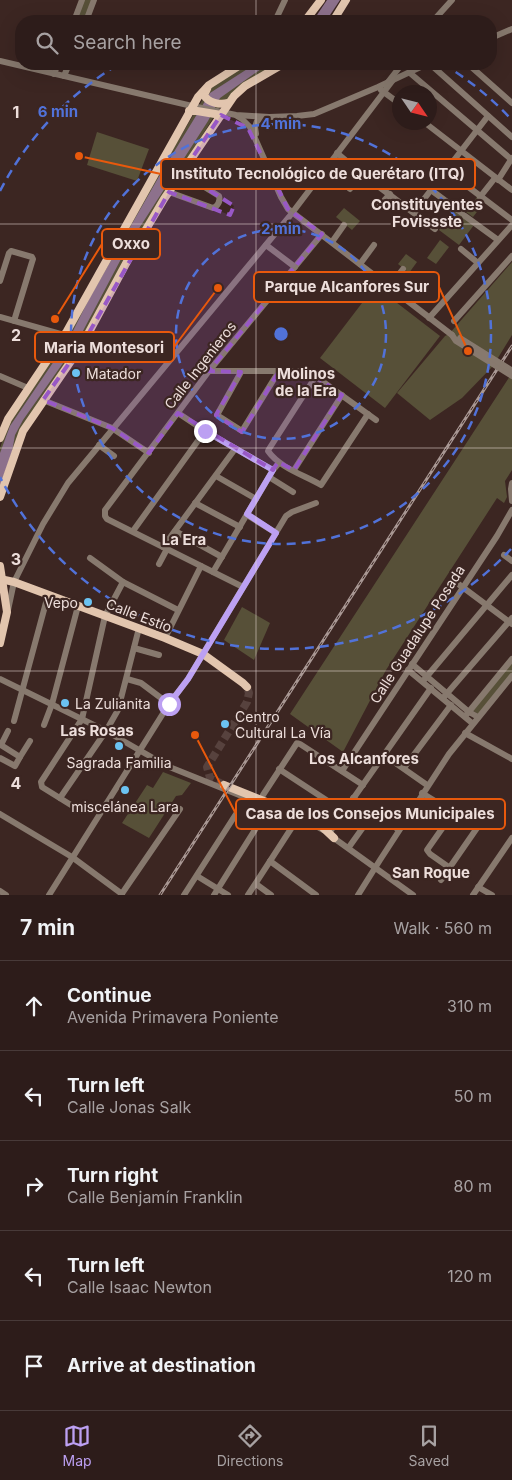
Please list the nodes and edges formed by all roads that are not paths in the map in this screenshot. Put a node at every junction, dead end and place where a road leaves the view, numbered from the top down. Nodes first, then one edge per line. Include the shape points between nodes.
1 (82, 0) edge
2 (94, 0) edge
3 (285, 0) edge
4 (321, 0) edge
5 (346, 0) edge
6 (452, 0) edge
7 (76, 15) edge
8 (88, 15) edge
9 (278, 15) edge
10 (310, 15) edge
11 (337, 15) edge
12 (439, 15) edge
13 (512, 29) edge
14 (497, 35) edge
15 (0, 61) edge
16 (15, 65) edge
17 (37, 70) edge
18 (56, 70) edge
19 (66, 70) edge
20 (233, 70) edge
21 (273, 70) edge
22 (397, 70) edge
23 (401, 70) edge
24 (416, 70) edge
25 (436, 70) edge
26 (475, 70) edge
27 (54, 74) junction
28 (408, 74) junction
29 (64, 76) junction
30 (390, 81) junction
31 (209, 85) junction
32 (378, 88) junction
33 (384, 92) junction
34 (392, 98) edge
35 (512, 103) edge
36 (195, 109) junction
37 (219, 111) junction
38 (236, 115) junction
39 (269, 116) junction
40 (488, 116) junction
41 (477, 129) junction
42 (435, 130) edge
43 (256, 137) junction
44 (512, 137) edge
45 (461, 150) junction
46 (337, 153) junction
47 (512, 159) edge
48 (446, 170) junction
49 (182, 173) junction
50 (362, 174) junction
51 (498, 178) junction
52 (350, 189) dead end
53 (431, 190) junction
54 (512, 190) edge
55 (169, 192) junction
56 (390, 194) junction
57 (480, 196) junction
58 (380, 205) dead end
59 (293, 212) junction
60 (414, 212) junction
61 (512, 220) edge
62 (344, 225) dead end
63 (512, 226) edge
64 (435, 229) dead end
65 (322, 234) junction
66 (498, 240) junction
67 (332, 242) junction
68 (266, 245) junction
69 (374, 245) dead end
70 (461, 250) dead end
71 (512, 256) edge
72 (478, 263) junction
73 (360, 264) junction
74 (295, 267) junction
75 (403, 269) dead end
76 (0, 282) edge
77 (390, 286) junction
78 (0, 317) edge
79 (428, 318) junction
80 (14, 321) junction
81 (454, 322) dead end
82 (449, 334) junction
83 (64, 336) junction
84 (209, 371) junction
85 (279, 371) junction
86 (512, 371) edge
87 (242, 372) junction
88 (0, 376) edge
89 (316, 376) junction
90 (512, 376) edge
91 (28, 388) junction
92 (342, 395) junction
93 (43, 400) junction
94 (178, 413) junction
95 (368, 414) junction
96 (376, 420) dead end
97 (3, 423) edge
98 (112, 428) junction
99 (205, 431) junction
100 (0, 438) edge
101 (99, 445) junction
102 (235, 449) junction
103 (149, 453) junction
104 (114, 456) dead end
105 (279, 463) junction
106 (273, 470) junction
107 (294, 470) junction
108 (216, 476) junction
109 (269, 477) junction
110 (512, 483) edge
111 (293, 492) dead end
112 (0, 497) edge
113 (256, 499) junction
114 (512, 501) edge
115 (195, 502) junction
116 (316, 503) dead end
117 (512, 510) edge
118 (247, 514) junction
119 (240, 527) junction
120 (133, 531) junction
121 (175, 531) junction
122 (276, 533) junction
123 (165, 548) junction
124 (504, 555) dead end
125 (222, 556) junction
126 (90, 558) dead end
127 (512, 561) edge
128 (159, 564) dead end
129 (0, 566) edge
130 (201, 566) junction
131 (213, 572) junction
132 (512, 575) edge
133 (1, 579) edge
134 (453, 580) dead end
135 (14, 582) junction
136 (124, 582) junction
137 (243, 587) junction
138 (463, 587) junction
139 (48, 595) junction
140 (488, 604) junction
141 (78, 606) junction
142 (178, 610) junction
143 (7, 612) junction
144 (105, 616) junction
145 (511, 621) edge
146 (139, 628) junction
147 (165, 638) junction
148 (0, 643) edge
149 (134, 648) junction
150 (203, 654) junction
151 (159, 655) dead end
152 (512, 659) edge
153 (410, 667) junction
154 (512, 676) edge
155 (0, 679) edge
156 (127, 679) junction
157 (425, 679) junction
158 (247, 687) dead end
159 (431, 688) junction
160 (23, 690) junction
161 (446, 696) junction
162 (52, 704) junction
163 (169, 704) junction
164 (451, 705) junction
165 (467, 714) junction
166 (478, 717) junction
167 (82, 719) junction
168 (14, 722) dead end
169 (472, 724) junction
170 (44, 725) dead end
171 (8, 731) dead end
172 (106, 731) junction
173 (465, 732) junction
174 (30, 741) dead end
175 (1, 746) edge
176 (141, 750) junction
177 (384, 755) junction
178 (20, 757) junction
179 (0, 758) edge
180 (512, 760) edge
181 (167, 766) junction
182 (404, 768) junction
183 (279, 769) junction
184 (342, 771) junction
185 (191, 772) dead end
186 (224, 785) tunnel mouth
187 (363, 785) junction
188 (428, 785) junction
189 (422, 793) junction
190 (263, 795) dead end
191 (60, 798) junction
192 (353, 798) junction
193 (245, 800) dead end
194 (71, 806) dead end
195 (180, 809) dead end
196 (268, 809) dead end
197 (343, 811) junction
198 (374, 812) junction
199 (453, 812) junction
200 (0, 814) edge
201 (486, 815) dead end
202 (296, 821) dead end
203 (477, 827) junction
204 (399, 830) junction
205 (332, 835) junction
206 (512, 838) edge
207 (349, 847) junction
208 (72, 857) junction
209 (270, 861) junction
210 (375, 867) junction
211 (450, 868) junction
212 (197, 876) junction
213 (441, 880) dead end
214 (256, 884) junction
215 (478, 887) junction
216 (217, 888) junction
217 (0, 891) edge
218 (122, 894) edge
219 (6, 895) edge
220 (48, 895) edge
221 (184, 895) edge
222 (214, 895) edge
223 (228, 895) edge
224 (248, 895) edge
225 (271, 895) edge
226 (316, 895) edge
227 (358, 895) edge
228 (413, 895) edge
229 (473, 895) edge
230 (492, 895) edge

1 - 7 street
2 - 8 street
3 - 9 street
4 - 10 main road
5 - 11 main road
6 - 12 street
13 - 14 street
15 - 16 street
17 - 27 street
18 - 27 street
19 - 29 street
20 - 31 main road
21 - 37 main road via 245,86
22 - 30 street
23 - 28 street
24 - 28 street
25 - 40 street
26 - 35 street
27 - 29 street
28 - 30 street
28 - 41 street
29 - 36 street
30 - 32 street
30 - 33 street
31 - 36 main road via 201,93
31 - 37 main road via 204,95
32 - 33 street
32 - 39 street via 314,114
33 - 34 street
33 - 46 street
36 - 37 main road
36 - 83 main road
37 - 38 street
37 - 43 street via 238,120
37 - 49 main road
38 - 39 street
38 - 43 street via 248,124
39 - 43 street via 257,121
40 - 41 street
40 - 44 street
41 - 45 street
41 - 47 street
42 - 45 street
43 - 59 street via 281,197
45 - 48 street
45 - 51 street
46 - 50 street
46 - 59 street
47 - 51 street
48 - 53 street
48 - 57 street
49 - 55 main road
49 - 55 street via 219,196 216,207
50 - 52 street
50 - 56 street
51 - 54 street
51 - 57 street
53 - 60 street
53 - 66 street
55 - 93 main road via 82,345
56 - 58 street
56 - 60 street
57 - 61 street
59 - 65 street
59 - 68 street
60 - 64 street
62 - 67 street
63 - 66 street
65 - 67 street
65 - 74 street, Calle Ingenieros
66 - 72 street
67 - 73 street
68 - 74 street
68 - 98 street
69 - 73 street
70 - 72 street
71 - 81 street
72 - 79 street
73 - 77 street
74 - 84 street, Calle Ingenieros
75 - 77 street
76 - 80 street via 9,253 32,256
77 - 79 street
78 - 80 street
79 - 82 street
80 - 83 street
82 - 86 street, bridge
82 - 90 street, bridge
83 - 91 main road
84 - 87 street
84 - 94 street, Calle Ingenieros
85 - 87 street
85 - 87 street via 242,431 216,415
85 - 89 street via 305,370
88 - 91 street
89 - 92 street
89 - 105 street via 268,451
91 - 97 main road
92 - 95 street
92 - 107 street
93 - 98 street
93 - 112 main road via 23,431
94 - 99 street
94 - 103 street, Calle Ingenieros
95 - 96 street
95 - 107 street via 321,485
97 - 100 main road
98 - 101 street
98 - 103 street
99 - 102 street
99 - 120 street
101 - 104 street
101 - 135 street via 63,491
102 - 106 street
102 - 108 street
103 - 120 street, Calle Ingenieros via 105,510 107,519
105 - 106 street
105 - 107 street
106 - 109 street
108 - 113 street
108 - 115 street
109 - 111 street
109 - 113 street
110 - 114 street
113 - 118 street
115 - 119 street
115 - 121 street
116 - 122 street via 289,513
117 - 138 street, Calle Guadalupe Posada
118 - 119 street
118 - 122 street
119 - 125 street
120 - 123 street
121 - 123 street
121 - 125 street
122 - 137 street
123 - 128 street
123 - 130 street
124 - 127 street
125 - 131 street
126 - 136 street
129 - 133 main road
130 - 131 street
130 - 142 street
131 - 137 street
132 - 140 street
133 - 135 main road, Calle Estío
133 - 143 main road
134 - 138 street
135 - 139 main road, Calle Estío
135 - 143 street
136 - 142 street
136 - 144 street
137 - 150 street
138 - 140 street
138 - 153 street, Calle Guadalupe Posada
139 - 141 main road, Calle Estío
139 - 160 street
140 - 145 street
140 - 157 street
141 - 144 main road, Calle Estío
141 - 162 street
142 - 147 street
143 - 148 main road
144 - 146 main road, Calle Estío
144 - 167 street
145 - 161 street
146 - 147 main road, Calle Estío
146 - 149 street
147 - 150 main road, Calle Estío
149 - 151 street
149 - 156 street
150 - 158 main road, Calle Estío
150 - 163 street
152 - 165 street
153 - 157 street
153 - 184 street, Calle Guadalupe Posada
154 - 166 street
155 - 160 street
156 - 163 street via 140,682
156 - 172 street via 118,710
157 - 159 street
157 - 161 street
159 - 161 street
159 - 177 street
160 - 162 street
160 - 168 street
161 - 164 street
161 - 165 street
162 - 167 street
162 - 170 street
163 - 176 street
164 - 165 street
164 - 182 street
165 - 166 street
165 - 169 street
166 - 169 street
167 - 172 street
167 - 191 street via 40,782 42,787
169 - 173 street
171 - 175 street
172 - 176 street
172 - 191 street
173 - 180 street
173 - 188 street
174 - 178 street
175 - 178 street
176 - 181 street
176 - 208 street
177 - 182 street
177 - 187 street
178 - 179 street via 15,766
181 - 185 street
181 - 205 street
182 - 188 street
183 - 184 street via 297,743
183 - 190 street
183 - 197 street
184 - 187 street
186 - 205 main road via 317,822
187 - 192 street
188 - 189 street
189 - 199 street
189 - 204 street
191 - 194 street
192 - 197 street
192 - 198 street
193 - 212 street
195 - 218 street
196 - 216 street
197 - 205 street
198 - 204 street
198 - 207 street
199 - 203 street
199 - 211 street via 427,850
200 - 208 street
201 - 203 street
202 - 209 street
203 - 211 street
204 - 210 street
205 - 207 street
206 - 215 street
207 - 210 street
208 - 218 street
208 - 220 street
209 - 214 street
209 - 226 street
210 - 227 street
210 - 228 street
211 - 213 street
212 - 216 street
212 - 221 street
214 - 224 street
214 - 225 street
215 - 229 street
215 - 230 street
216 - 222 street
216 - 223 street
217 - 219 street

